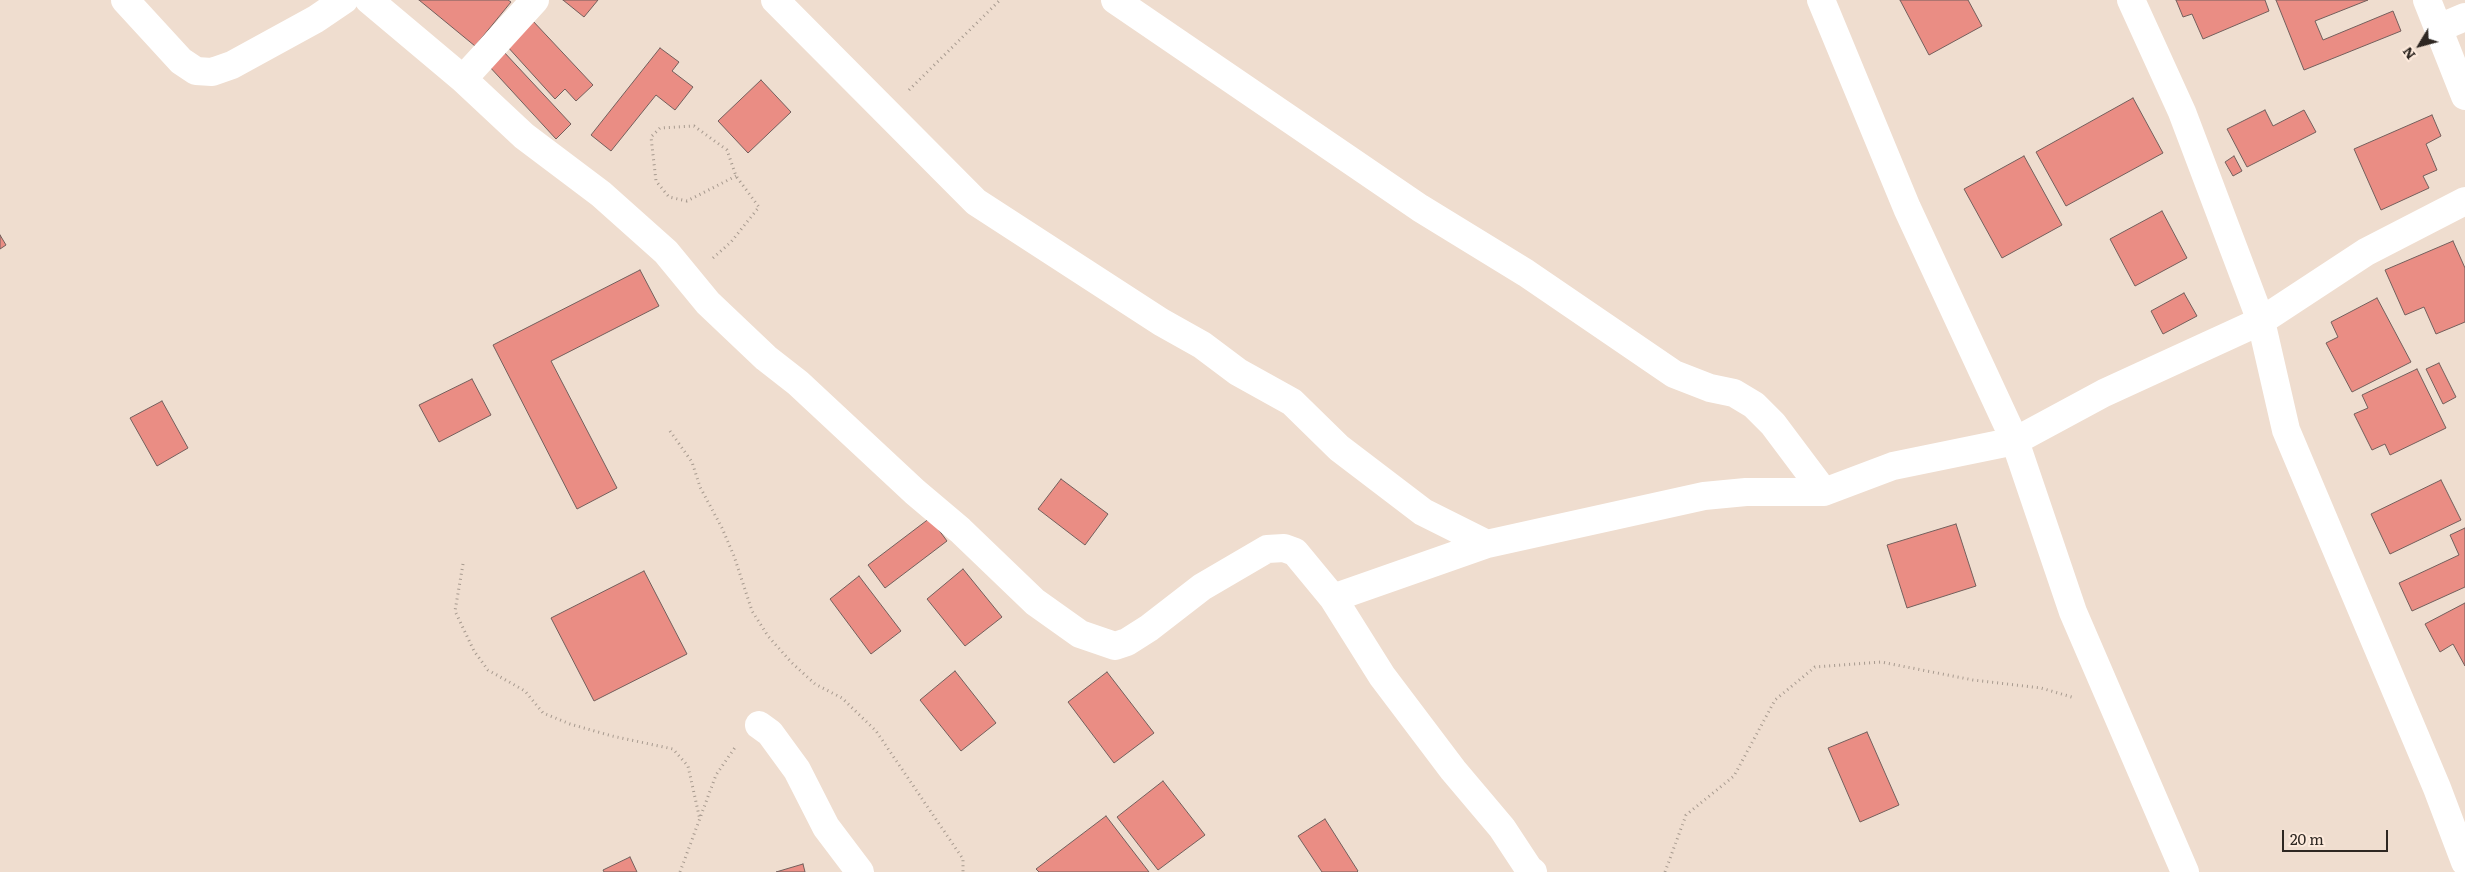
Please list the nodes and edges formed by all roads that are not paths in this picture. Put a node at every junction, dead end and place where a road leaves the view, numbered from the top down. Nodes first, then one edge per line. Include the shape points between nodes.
1 (125, 0) edge
2 (344, 0) edge
3 (369, 0) edge
4 (535, 0) edge
5 (775, 0) edge
6 (1115, 0) edge
7 (1821, 0) edge
8 (2131, 0) edge
9 (2427, 0) edge
10 (2465, 17) edge
11 (2439, 28) junction
12 (463, 79) junction
13 (2465, 96) edge
14 (2465, 201) edge
15 (2261, 321) junction
16 (2015, 441) junction
17 (1824, 492) junction
18 (1488, 544) junction
19 (1333, 598) junction
20 (759, 725) road end
21 (2465, 862) edge
22 (860, 872) edge
23 (1532, 872) edge
24 (2185, 872) edge

1 - 2 street via 181,61 196,71 212,72 232,65
3 - 12 street
4 - 12 street
5 - 18 street via 976,202 1202,345 1238,372 1292,402 1340,448 1424,512
6 - 17 street via 1420,208 1526,273 1674,374 1734,393 1754,405 1773,424
7 - 16 street via 1907,208
8 - 15 street via 2182,112
9 - 11 street
10 - 11 street
11 - 13 street
12 - 19 street via 524,136 609,200 666,252 708,303 766,358 798,383 1035,602 1080,634 1115,646 1127,642 1202,587 1267,549 1284,548 1296,552
14 - 15 street via 2366,252
15 - 16 street via 2104,393
15 - 21 street via 2286,430
16 - 17 street via 1893,466
16 - 24 street via 2074,612
17 - 18 street via 1746,492 1704,496
18 - 19 street
19 - 23 street via 1382,676 1453,770 1502,828
20 - 22 street via 770,733 797,770 826,827

